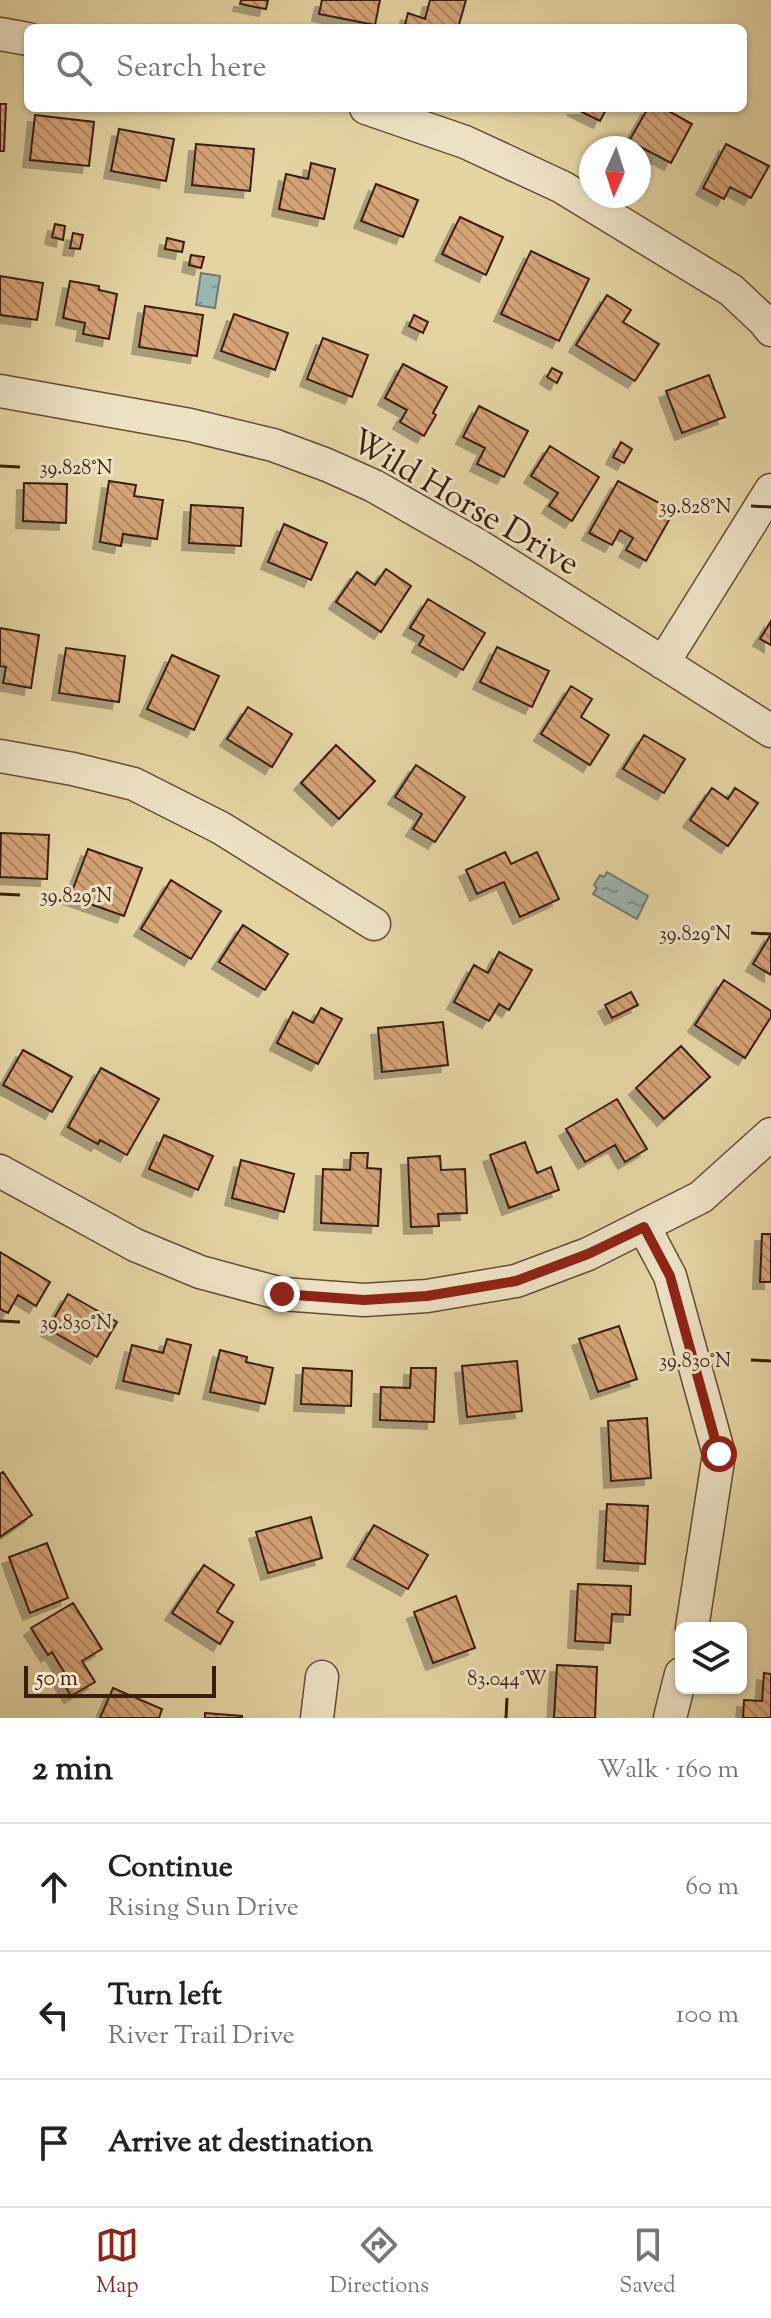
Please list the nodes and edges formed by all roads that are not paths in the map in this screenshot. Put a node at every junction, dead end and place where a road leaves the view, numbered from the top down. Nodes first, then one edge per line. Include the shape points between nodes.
1 (0, 34) edge
2 (24, 38) edge
3 (378, 112) edge
4 (771, 330) edge
5 (0, 391) edge
6 (771, 490) edge
7 (663, 663) junction
8 (771, 731) edge
9 (0, 756) edge
10 (374, 924) dead end
11 (771, 1134) edge
12 (0, 1171) edge
13 (644, 1227) junction
14 (693, 1622) edge
15 (322, 1677) dead end
16 (676, 1694) edge
17 (317, 1718) edge
18 (670, 1718) edge

1 - 2 street
3 - 4 street via 465,142 562,187 731,290
5 - 7 street, Wild Horse Drive via 190,425 273,445 327,465 420,511
6 - 7 street
7 - 8 street, Wild Horse Drive
9 - 10 street via 134,784 221,828
11 - 13 street via 701,1197
12 - 13 street via 135,1245 200,1272 282,1294 364,1300 516,1281
13 - 14 street via 670,1276 719,1454
15 - 17 street
16 - 18 street

